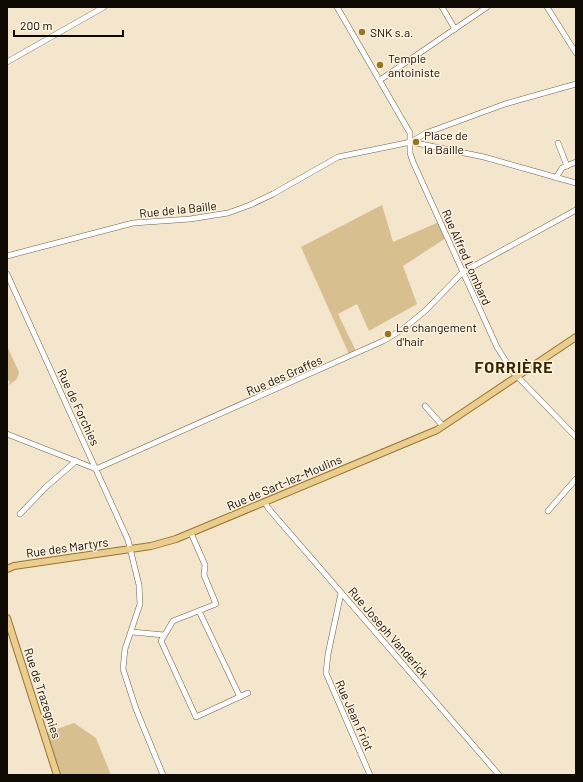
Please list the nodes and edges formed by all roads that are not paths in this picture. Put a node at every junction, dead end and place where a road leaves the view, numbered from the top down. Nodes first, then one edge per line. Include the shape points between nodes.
1 (104, 7) edge
2 (337, 7) edge
3 (442, 7) edge
4 (487, 7) edge
5 (547, 7) edge
6 (455, 29) junction
7 (576, 53) edge
8 (7, 62) edge
9 (380, 80) junction
10 (576, 84) edge
11 (411, 142) junction
12 (558, 143) dead end
13 (576, 162) edge
14 (567, 166) junction
15 (556, 178) junction
16 (576, 183) edge
17 (576, 210) edge
18 (7, 256) edge
19 (463, 272) junction
20 (7, 274) edge
21 (576, 337) edge
22 (517, 376) junction
23 (425, 406) dead end
24 (444, 426) junction
25 (7, 434) edge
26 (576, 437) edge
27 (76, 461) junction
28 (96, 469) junction
29 (576, 479) edge
30 (265, 502) junction
31 (548, 510) dead end
32 (20, 514) dead end
33 (191, 533) junction
34 (130, 549) junction
35 (7, 569) edge
36 (341, 592) junction
37 (199, 611) junction
38 (7, 618) edge
39 (132, 632) junction
40 (164, 635) junction
41 (248, 693) dead end
42 (240, 697) junction
43 (57, 775) edge
44 (163, 775) edge
45 (370, 775) edge
46 (499, 775) edge

1 - 8 street
2 - 9 street, Rue Alfred Lombard
3 - 6 street
4 - 6 street
5 - 7 street
6 - 9 street
9 - 11 street, Rue Alfred Lombard via 410,133
10 - 11 street via 505,104 426,133
11 - 15 street via 484,157
11 - 18 street, Rue de la Baille via 338,157 273,194 228,213 133,223
11 - 19 street, Rue Alfred Lombard via 413,162
12 - 14 street
13 - 14 street
14 - 15 street via 559,171
15 - 16 street
17 - 19 street, Rue des Graffes
19 - 22 street, Rue Alfred Lombard via 497,347
19 - 28 street, Rue des Graffes via 425,311 383,341
20 - 28 street, Rue de Forchies
21 - 22 main road, Rue de Sart-lez-Moulins
22 - 24 main road, Rue de Sart-lez-Moulins
22 - 26 street, Rue Alfred Lombard
23 - 24 street
24 - 30 main road, Rue de Sart-lez-Moulins
25 - 27 street
27 - 28 street
27 - 32 street
28 - 34 street, Rue de Forchies
29 - 31 street
30 - 33 main road, Rue de Sart-lez-Moulins
30 - 36 street, Rue Joseph Vanderick
33 - 34 main road, Rue de Sart-lez-Moulins via 167,542
33 - 37 street via 205,565 204,575 216,604
34 - 35 main road, Rue des Martyrs
34 - 39 street, Rue de Forchies via 140,596
36 - 45 street, Rue Jean Friot via 326,673
36 - 46 street, Rue Joseph Vanderick
37 - 40 street via 173,621
37 - 42 street
38 - 43 main road, Rue de Trazegnies
39 - 40 street
39 - 44 street, Rue de Forchies via 124,653 124,673
40 - 42 street via 161,641 196,717
41 - 42 street

